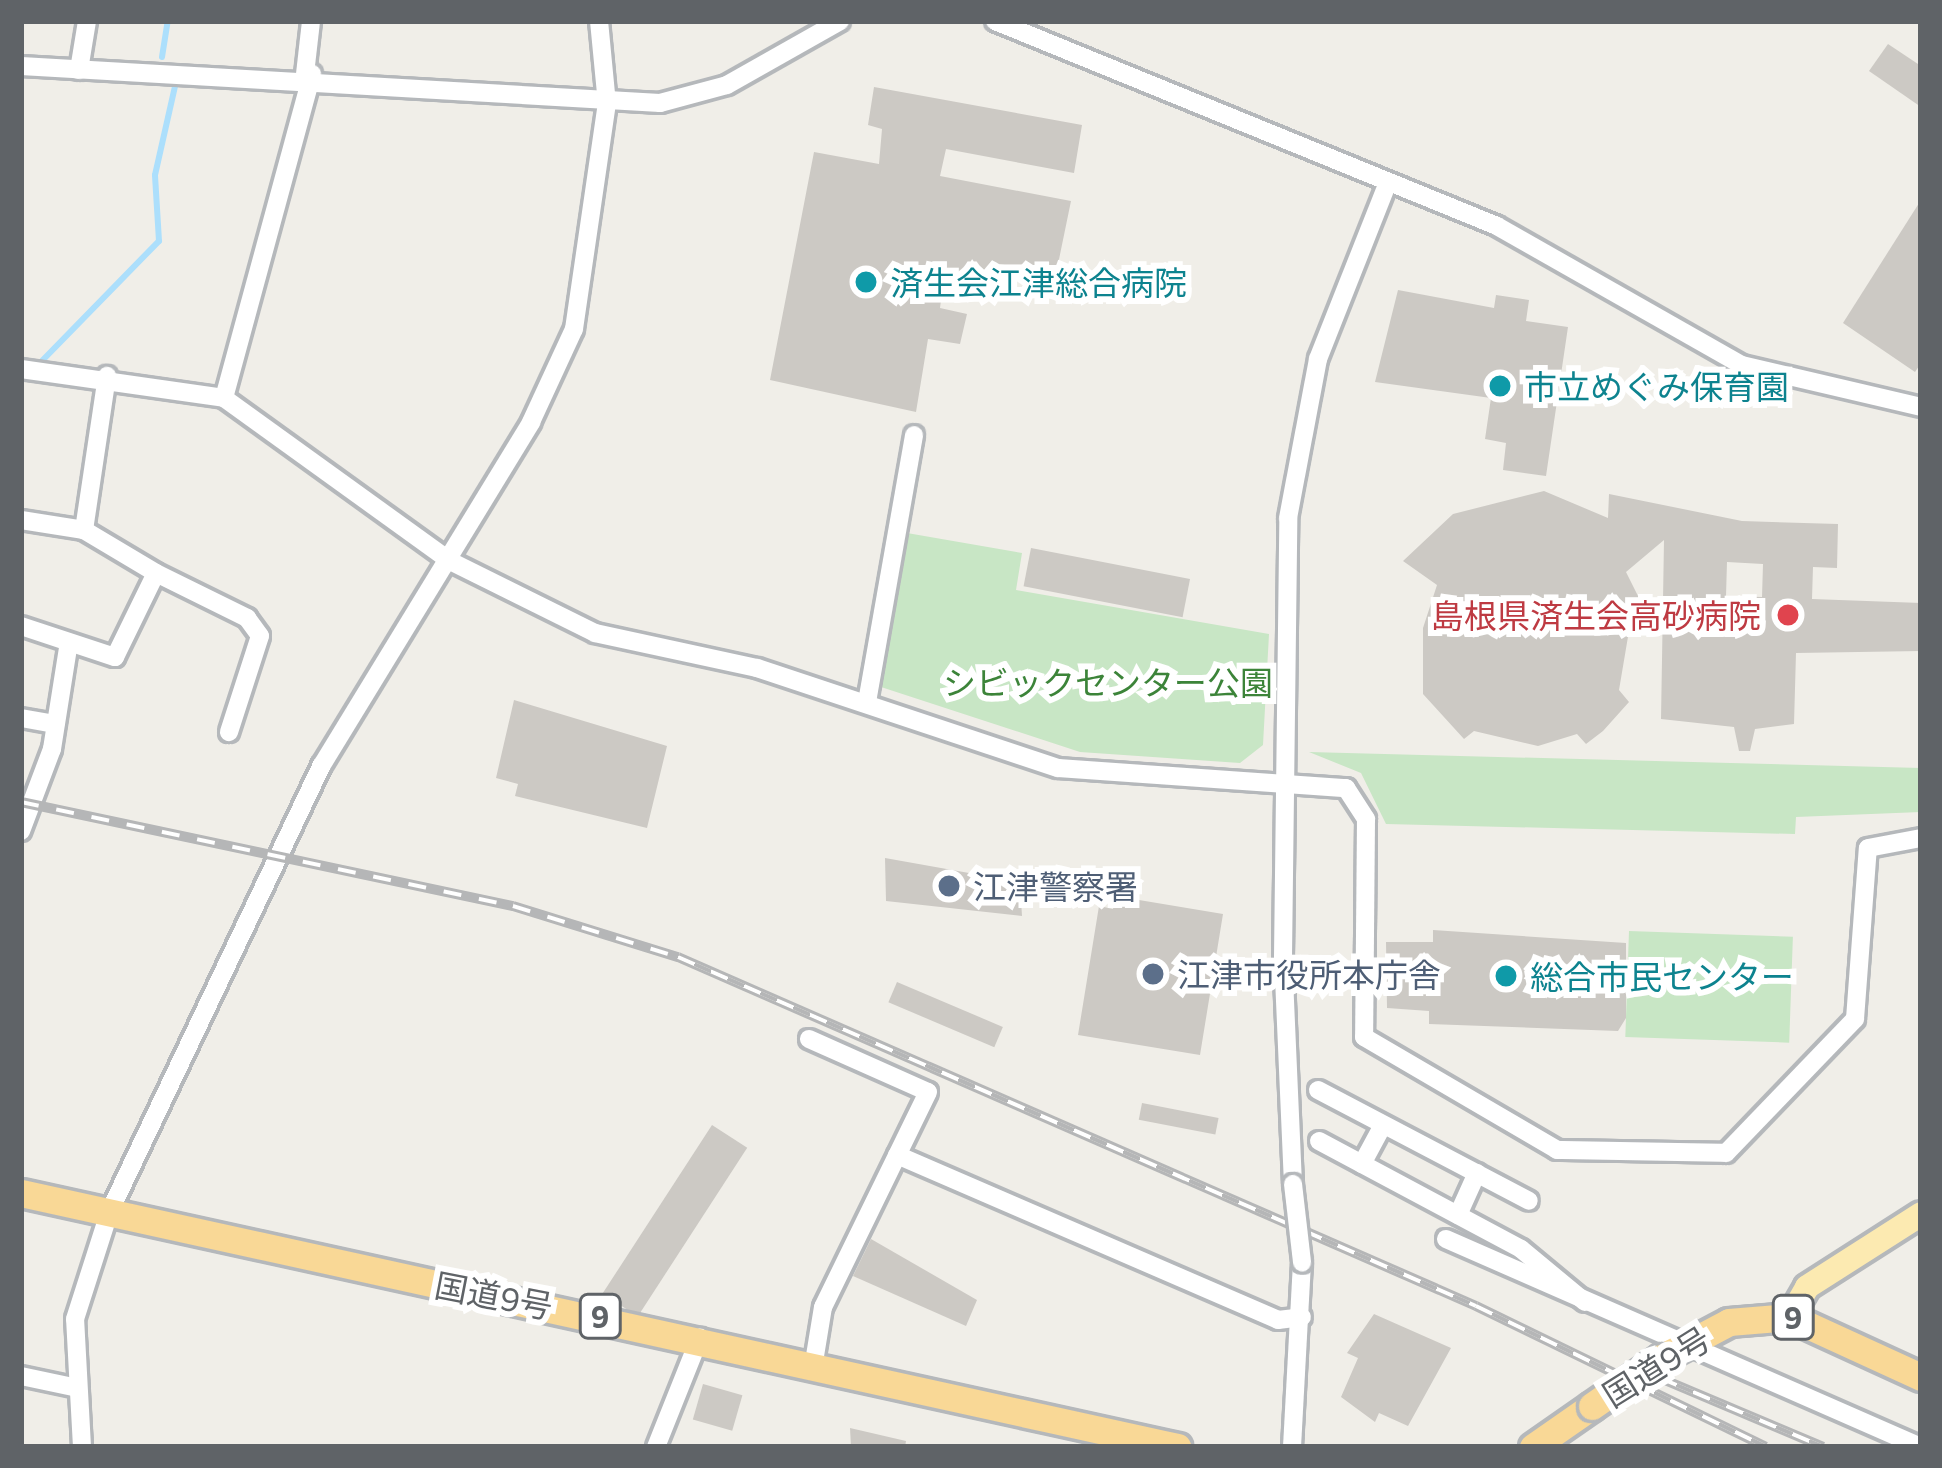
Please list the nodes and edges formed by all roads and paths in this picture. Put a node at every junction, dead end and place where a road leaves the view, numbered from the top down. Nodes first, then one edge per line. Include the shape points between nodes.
1 (87, 21) edge
2 (311, 21) edge
3 (599, 21) edge
4 (840, 21) edge
5 (995, 21) edge
6 (804, 28) edge
7 (21, 66) edge
8 (79, 70) junction
9 (309, 74) junction
10 (607, 104) junction
11 (1388, 185) junction
12 (21, 369) edge
13 (107, 376) junction
14 (224, 398) junction
15 (1921, 407) edge
16 (914, 435) dead end
17 (21, 520) edge
18 (84, 530) junction
19 (451, 561) junction
20 (156, 573) junction
21 (21, 626) edge
22 (69, 643) junction
23 (867, 702) junction
24 (21, 718) edge
25 (55, 724) junction
26 (229, 733) dead end
27 (1289, 782) junction
28 (21, 831) edge
29 (1921, 838) edge
30 (809, 1039) dead end
31 (1318, 1090) dead end
32 (1383, 1125) junction
33 (1318, 1141) dead end
34 (897, 1155) junction
35 (1362, 1164) junction
36 (1477, 1173) junction
37 (21, 1192) edge
38 (1529, 1201) dead end
39 (109, 1213) junction
40 (1921, 1214) edge
41 (1458, 1215) junction
42 (1445, 1239) dead end
43 (1585, 1301) junction
44 (1302, 1317) junction
45 (1790, 1317) junction
46 (700, 1337) junction
47 (1670, 1352) junction
48 (814, 1362) junction
49 (21, 1376) edge
50 (1921, 1377) edge
51 (78, 1388) junction
52 (1542, 1445) edge
53 (82, 1447) edge
54 (656, 1447) edge
55 (1177, 1447) edge
56 (1292, 1447) edge
57 (1921, 1447) edge

1 - 8 street
2 - 9 street
3 - 10 street
4 - 6 street
5 - 11 street
6 - 10 street via 706,92
7 - 8 street
8 - 9 street
9 - 10 street
9 - 14 street
10 - 19 street via 574,329
11 - 15 street via 1555,255 1742,365
11 - 27 street via 1307,398 1288,518
12 - 13 street
13 - 14 street
13 - 18 street
14 - 19 street
16 - 23 street
17 - 18 street
18 - 20 street
19 - 23 street via 595,633
19 - 39 street via 322,765
20 - 22 street via 122,654
20 - 26 street via 247,618 260,636
21 - 22 street
22 - 25 street
23 - 27 street via 1058,768
24 - 25 street
25 - 28 street
27 - 29 street via 1336,784 1364,811 1359,1011 1370,1046 1557,1150 1726,1153 1855,1019 1868,848
27 - 44 street, bridge
30 - 34 street via 928,1092
31 - 32 street
32 - 35 street
32 - 36 street
33 - 35 street
34 - 44 street via 1278,1320
34 - 48 street via 824,1307
35 - 41 street
36 - 38 street
36 - 41 street
37 - 39 highway, 国道9号 / 9
39 - 46 highway, 国道9号 / 9
39 - 51 street via 74,1319
40 - 45 main road via 1807,1287
41 - 43 street via 1575,1283
42 - 43 street
43 - 47 street
44 - 56 street
45 - 47 highway, 国道9号 / 9 via 1729,1322
45 - 50 highway, 国道9号 / 9
46 - 48 highway, 国道9号 / 9
46 - 54 street
47 - 52 highway, 国道9号 / 9, bridge
47 - 57 street
48 - 55 highway, 国道9号 / 9
49 - 51 street
51 - 53 street

